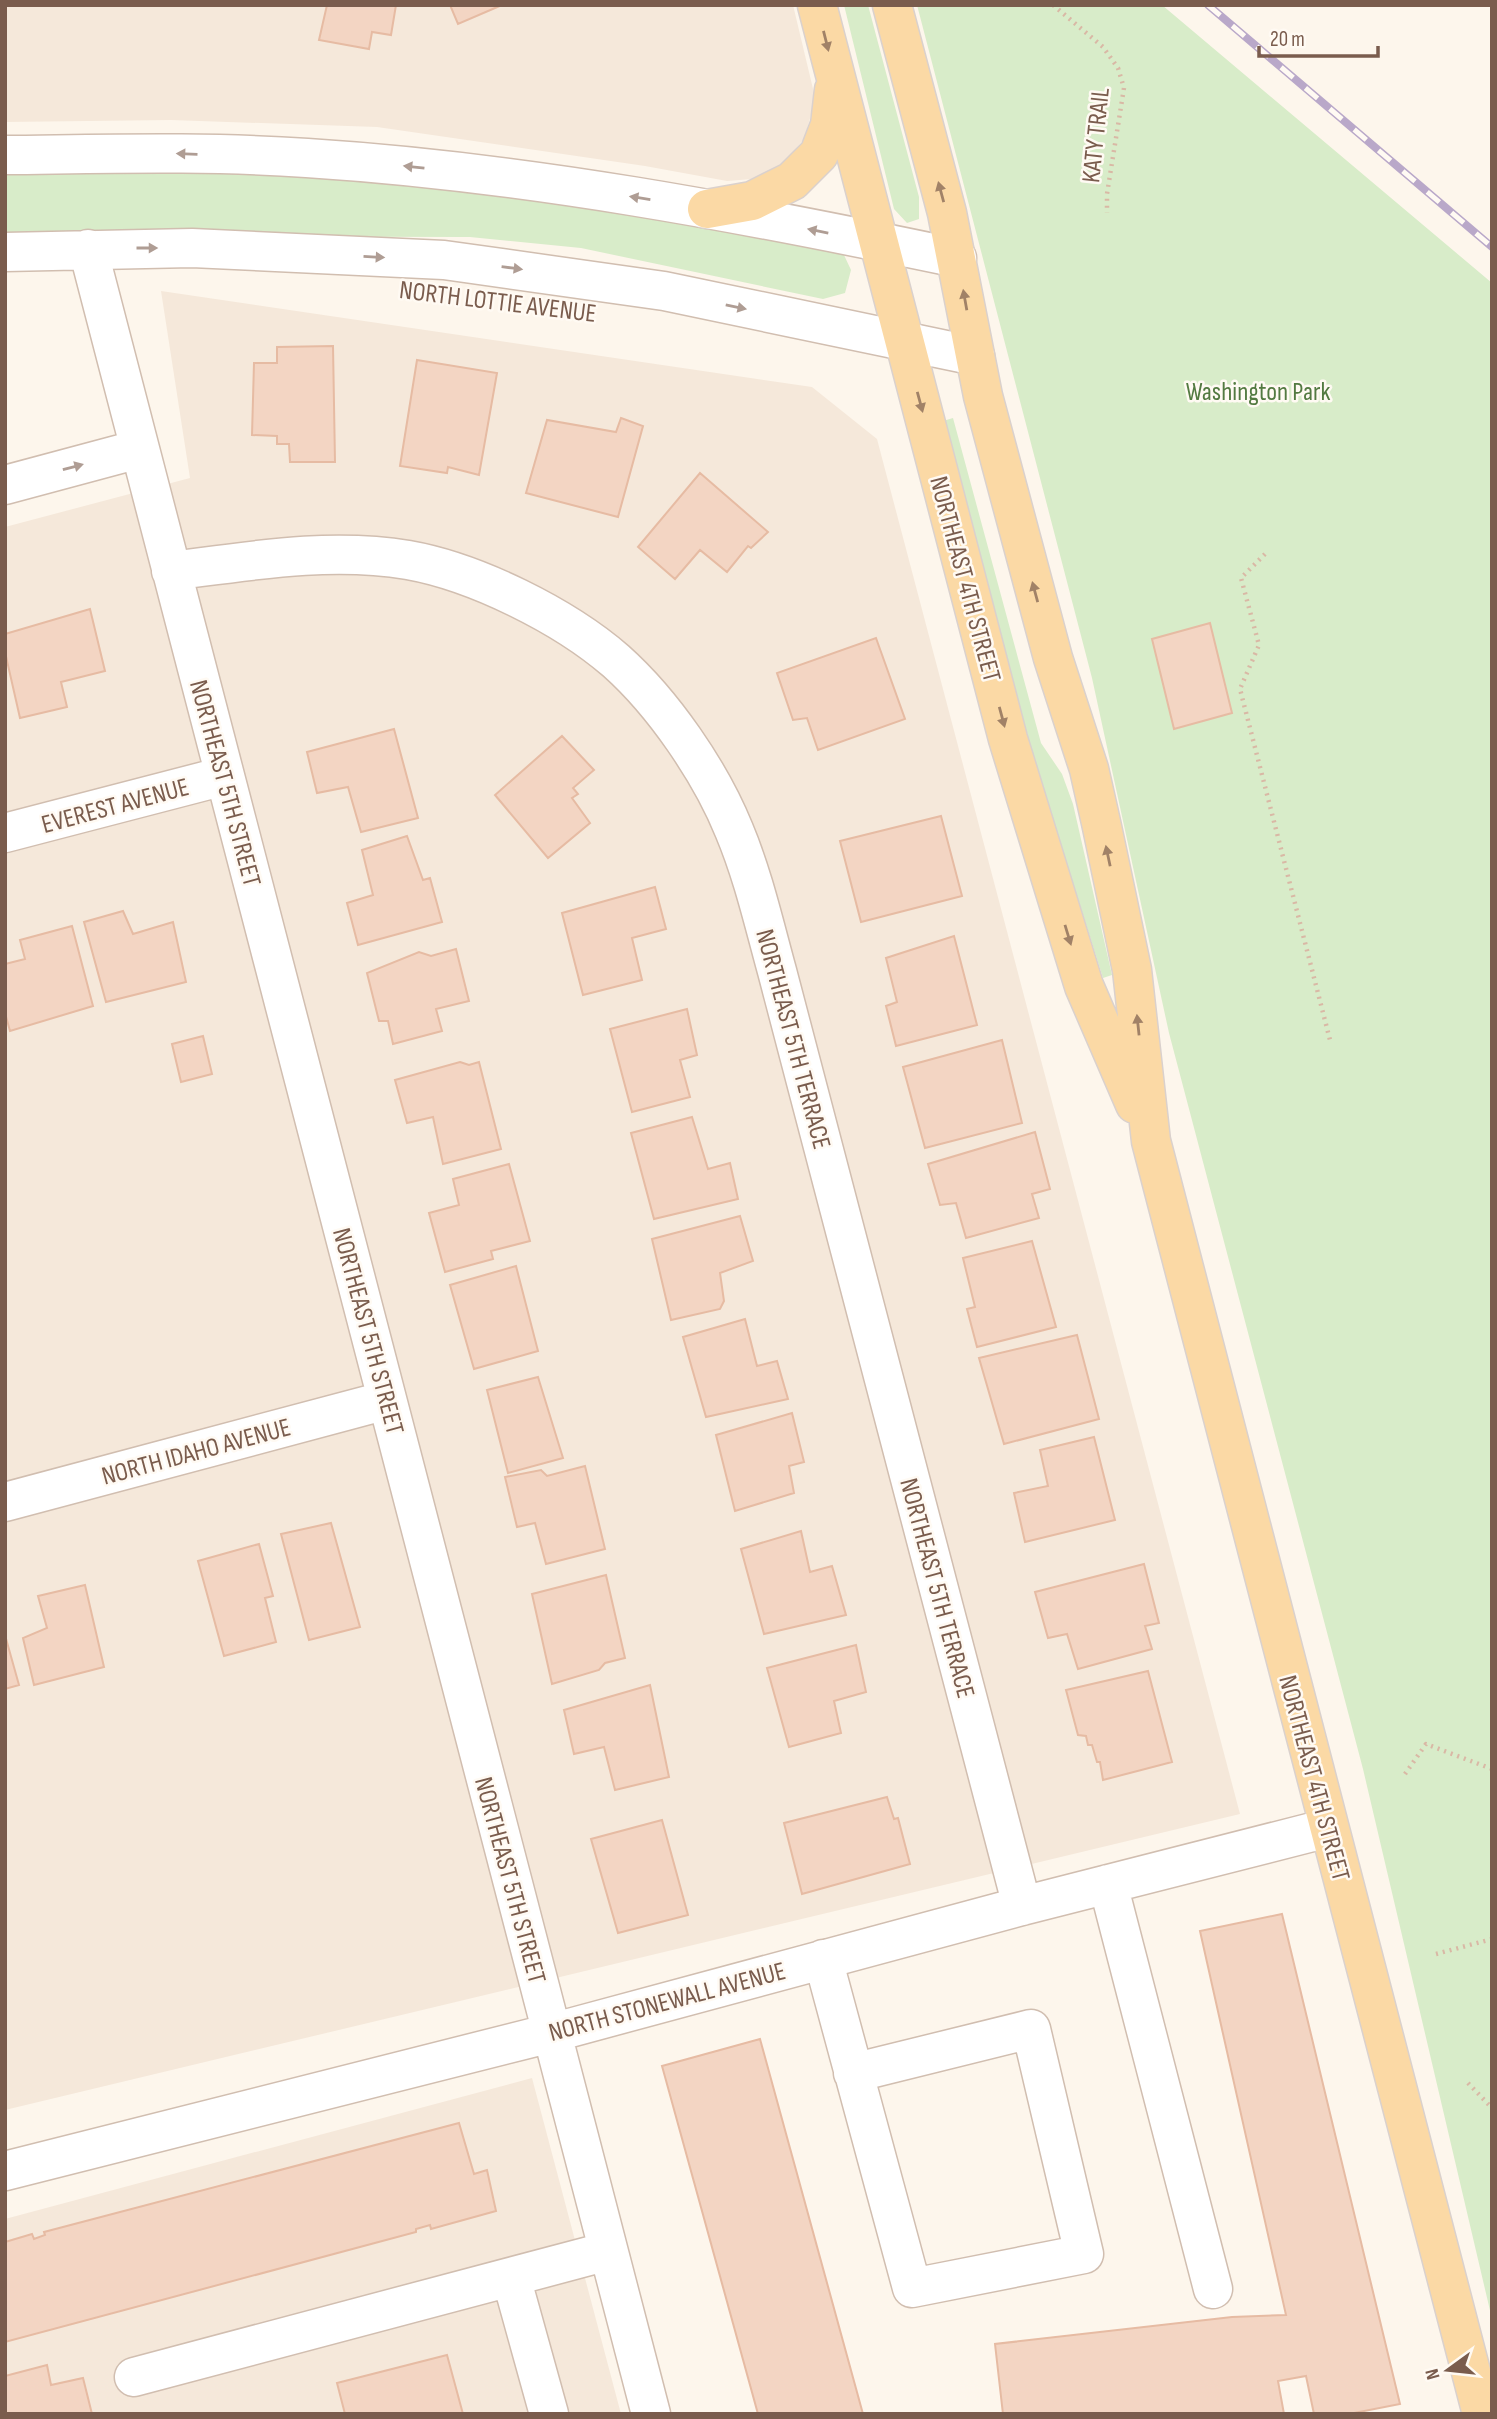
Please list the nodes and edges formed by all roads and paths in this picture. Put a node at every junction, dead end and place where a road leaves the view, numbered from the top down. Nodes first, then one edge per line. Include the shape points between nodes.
1 (817, 5) edge
2 (892, 5) edge
3 (1053, 5) edge
4 (836, 78) junction
5 (5, 155) edge
6 (707, 209) junction
7 (1107, 214) dead end
8 (878, 242) junction
9 (88, 248) junction
10 (5, 252) edge
11 (957, 258) junction
12 (904, 342) junction
13 (975, 356) junction
14 (139, 449) junction
15 (6, 483) edge
16 (1265, 554) dead end
17 (171, 571) junction
18 (224, 776) junction
19 (5, 833) edge
20 (1330, 1040) dead end
21 (1151, 1141) junction
22 (387, 1400) junction
23 (5, 1502) edge
24 (1492, 1769) edge
25 (1405, 1774) dead end
26 (1328, 1828) junction
27 (1108, 1884) junction
28 (1022, 1906) junction
29 (1492, 1939) edge
30 (1436, 1954) dead end
31 (823, 1959) junction
32 (551, 2033) junction
33 (853, 2073) junction
34 (1468, 2083) dead end
35 (1492, 2108) edge
36 (5, 2171) edge
37 (608, 2251) junction
38 (511, 2277) junction
39 (1213, 2289) dead end
40 (134, 2377) dead end
41 (549, 2414) edge
42 (651, 2414) edge
43 (1482, 2414) edge

1 -> 4 main road, NORTHEAST 4TH STREET
11 -> 2 main road, NORTHEAST 4TH STREET
3 - 7 path, KATY TRAIL via 1103,47 1118,68 1124,88
4 - 6 main road via 830,125 819,155 792,181 752,201
4 - 8 main road, NORTHEAST 4TH STREET
6 -> 5 street via 417,166 305,157
8 -> 6 street
8 - 11 street
8 - 12 main road, NORTHEAST 4TH STREET
9 - 10 street, NORTH LOTTIE AVENUE
9 -> 12 street, NORTH LOTTIE AVENUE via 192,248 444,260 664,291
9 - 14 street, NORTHEAST 5TH STREET
13 -> 11 main road, NORTHEAST 4TH STREET
12 - 13 street, NORTH LOTTIE AVENUE
12 -> 21 main road, NORTHEAST 4TH STREET via 1008,739 1084,986
21 -> 13 main road, NORTHEAST 4TH STREET via 1132,970 1089,769 1053,658
15 -> 14 street
14 - 17 street, NORTHEAST 5TH STREET
16 - 20 path via 1241,578 1259,645 1240,689
17 - 18 street, NORTHEAST 5TH STREET
17 - 28 street, NORTHEAST 5TH TERRACE via 292,555 328,555 406,560 469,576 541,611 617,662 656,704 708,779 733,828 774,959
18 - 19 street, EVEREST AVENUE
18 - 22 street, NORTHEAST 5TH STREET
21 - 26 main road, NORTHEAST 4TH STREET
22 - 23 street, NORTH IDAHO AVENUE
22 - 32 street, NORTHEAST 5TH STREET
24 - 25 path via 1426,1744
26 - 27 street, NORTH STONEWALL AVENUE
26 - 43 main road, NORTHEAST 4TH STREET
27 - 28 street, NORTH STONEWALL AVENUE
27 - 39 street
28 - 31 street, NORTH STONEWALL AVENUE
29 - 30 path
31 - 32 street, NORTH STONEWALL AVENUE
31 - 33 street
32 - 36 street, NORTH STONEWALL AVENUE
32 - 37 street, NORTHEAST 5TH STREET
33 - 33 street via 912,2288 1084,2254 1031,2029
34 - 35 path
37 - 38 street
37 - 42 street, NORTHEAST 5TH STREET
38 - 40 street
38 - 41 street

